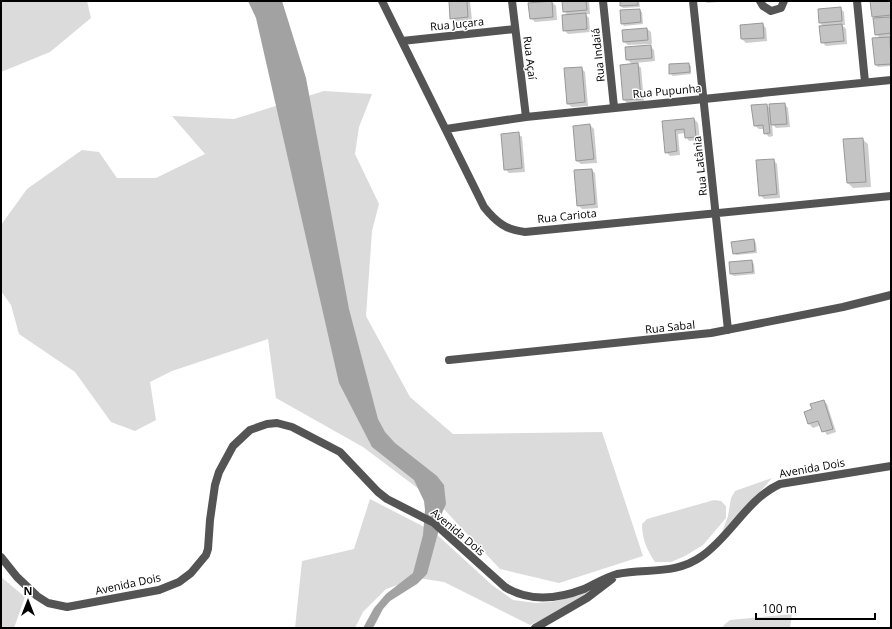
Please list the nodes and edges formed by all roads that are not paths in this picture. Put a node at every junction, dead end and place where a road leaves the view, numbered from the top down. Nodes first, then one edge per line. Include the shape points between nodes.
1 (382, 1) edge
2 (512, 1) edge
3 (603, 1) edge
4 (693, 1) edge
5 (760, 1) edge
6 (784, 1) edge
7 (858, 1) edge
8 (515, 29) junction
9 (402, 41) junction
10 (891, 80) edge
11 (865, 82) junction
12 (704, 99) junction
13 (614, 107) junction
14 (526, 117) junction
15 (446, 129) junction
16 (891, 196) edge
17 (715, 212) junction
18 (891, 295) edge
19 (728, 330) junction
20 (449, 360) dead end
21 (891, 466) edge
22 (1, 557) edge
23 (616, 575) junction
24 (535, 628) edge

1 - 9 street, Rua Cariota
2 - 8 street, Rua Açaí
3 - 13 street, Rua Indaiá
4 - 12 street, Rua Latânia
5 - 6 street via 772,11 781,8
7 - 11 street
8 - 9 street, Rua Juçara
8 - 14 street, Rua Açaí
9 - 15 street, Rua Cariota
10 - 11 street, Rua Pupunha
11 - 12 street, Rua Pupunha
12 - 13 street, Rua Pupunha
12 - 17 street, Rua Latânia
13 - 14 street, Rua Pupunha
14 - 15 street, Rua Pupunha
15 - 17 street, Rua Cariota via 484,207 495,220 510,230 525,232
16 - 17 street, Rua Cariota
17 - 19 street, Rua Latânia
18 - 19 street, Rua Sabal
19 - 20 street, Rua Sabal via 693,336
21 - 23 street, Avenida Dois via 780,484 760,497 713,548 686,566 665,571
22 - 23 street, Avenida Dois via 37,596 48,603 67,607 159,590 178,582 191,573 206,555 215,485 233,446 250,430 277,423 292,427 340,452 378,492 434,523 496,580 516,594 538,598 561,595
23 - 24 street via 587,598

